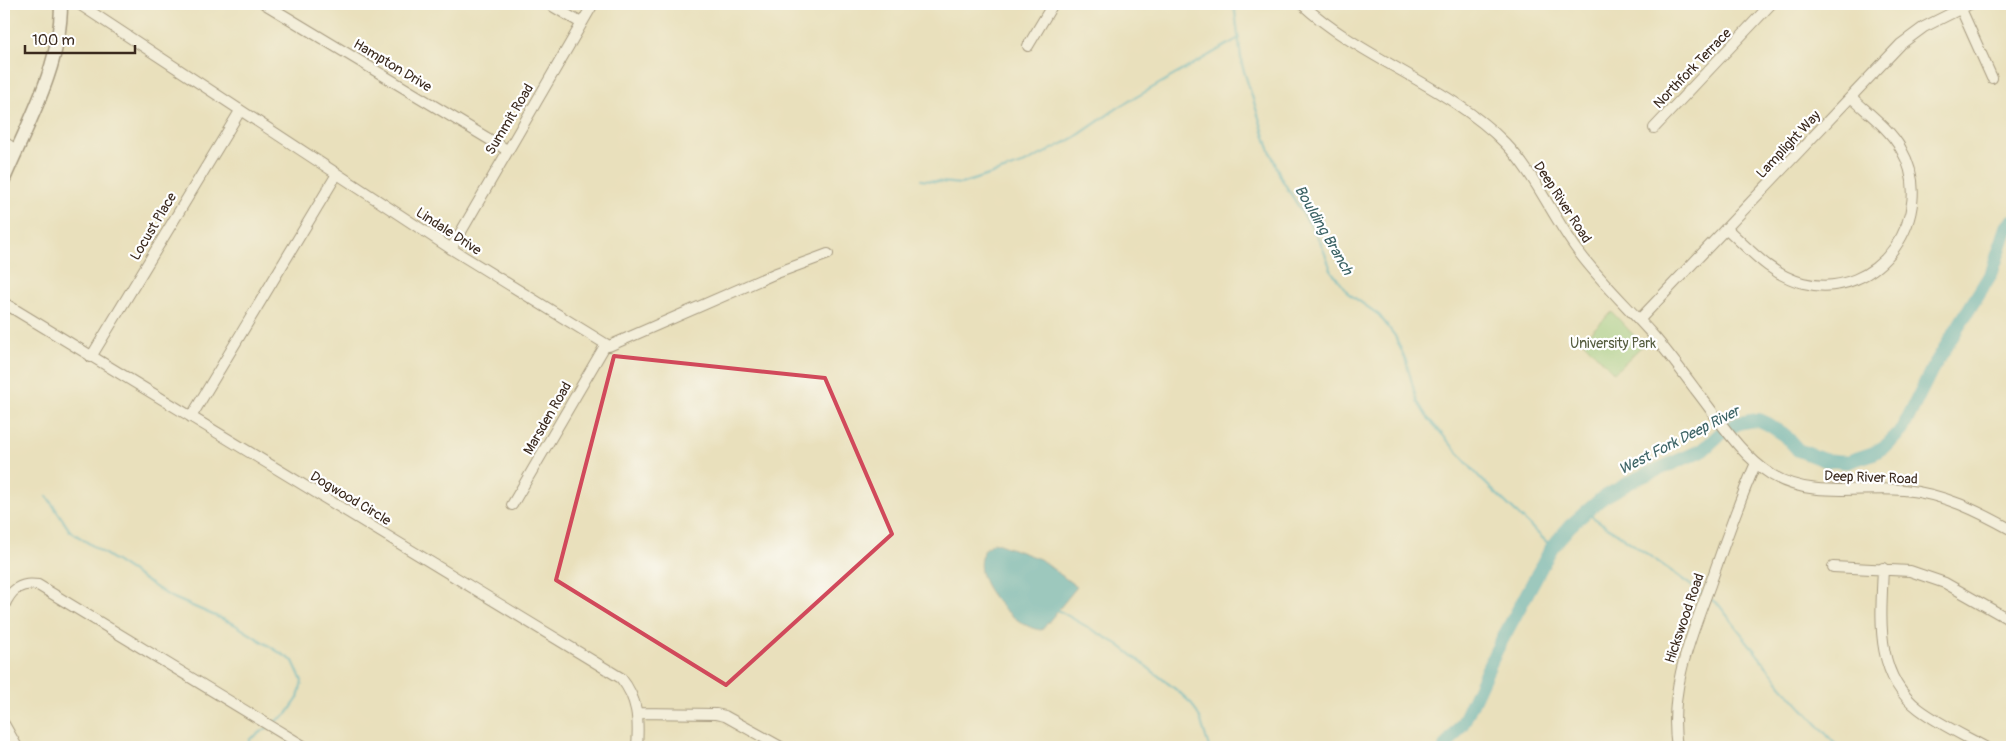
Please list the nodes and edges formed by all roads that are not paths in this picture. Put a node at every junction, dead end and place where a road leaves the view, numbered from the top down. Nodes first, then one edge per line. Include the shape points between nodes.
1 (61, 4) edge
2 (79, 4) edge
3 (265, 4) edge
4 (549, 4) edge
5 (593, 4) edge
6 (1053, 4) edge
7 (1302, 4) edge
8 (1770, 4) edge
9 (1965, 6) edge
10 (581, 23) junction
11 (1028, 46) dead end
12 (1992, 78) dead end
13 (1851, 97) junction
14 (240, 111) junction
15 (1654, 128) dead end
16 (4, 142) edge
17 (16, 150) junction
18 (507, 150) junction
19 (337, 174) junction
20 (4, 179) edge
21 (1727, 229) junction
22 (451, 249) junction
23 (828, 254) dead end
24 (4, 304) edge
25 (1639, 320) junction
26 (606, 344) junction
27 (91, 357) junction
28 (192, 416) junction
29 (1756, 464) junction
30 (512, 505) dead end
31 (2012, 530) edge
32 (1833, 567) dead end
33 (1883, 568) junction
34 (4, 606) edge
35 (2012, 621) edge
36 (637, 713) junction
37 (4, 724) edge
38 (17, 747) edge
39 (305, 747) edge
40 (637, 747) edge
41 (781, 747) edge
42 (1677, 747) edge
43 (1985, 747) edge

1 - 17 main road via 59,35 52,64
2 - 14 street, Lindale Drive
3 - 18 street, Hampton Drive
4 - 10 street
5 - 10 street, Summit Road
6 - 11 street
7 - 25 street, Deep River Road via 1496,135 1522,164 1578,251
8 - 15 street, Northfork Terrace
9 - 12 street
9 - 13 street, Lamplight Way via 1912,35
10 - 18 street, Summit Road
13 - 21 street, Lamplight Way
13 - 21 street via 1894,138 1908,163 1914,191 1912,208 1908,225 1893,252 1881,264 1845,282 1819,285 1791,279 1765,264
14 - 19 street, Lindale Drive
14 - 27 street, Locust Place
16 - 17 street
17 - 20 main road
18 - 22 street, Summit Road
19 - 22 street, Lindale Drive
19 - 28 street
21 - 25 street, Lamplight Way
22 - 26 street, Lindale Drive
23 - 26 street via 609,346
24 - 27 street, Dogwood Circle
25 - 29 street, Deep River Road
26 - 30 street, Marsden Road
27 - 28 street, Dogwood Circle
28 - 36 street, Dogwood Circle via 621,678 631,691
29 - 31 street, Deep River Road via 1782,480 1806,487 1904,490 1938,496 1977,510
29 - 42 street, Hickswood Road via 1739,501 1680,673 1675,705
32 - 33 street
33 - 35 street via 1910,570 1929,576
33 - 43 street via 1883,647 1896,685 1918,709
34 - 39 street via 18,587 38,585
36 - 40 street, Dogwood Circle
36 - 41 street via 726,716
37 - 38 street

